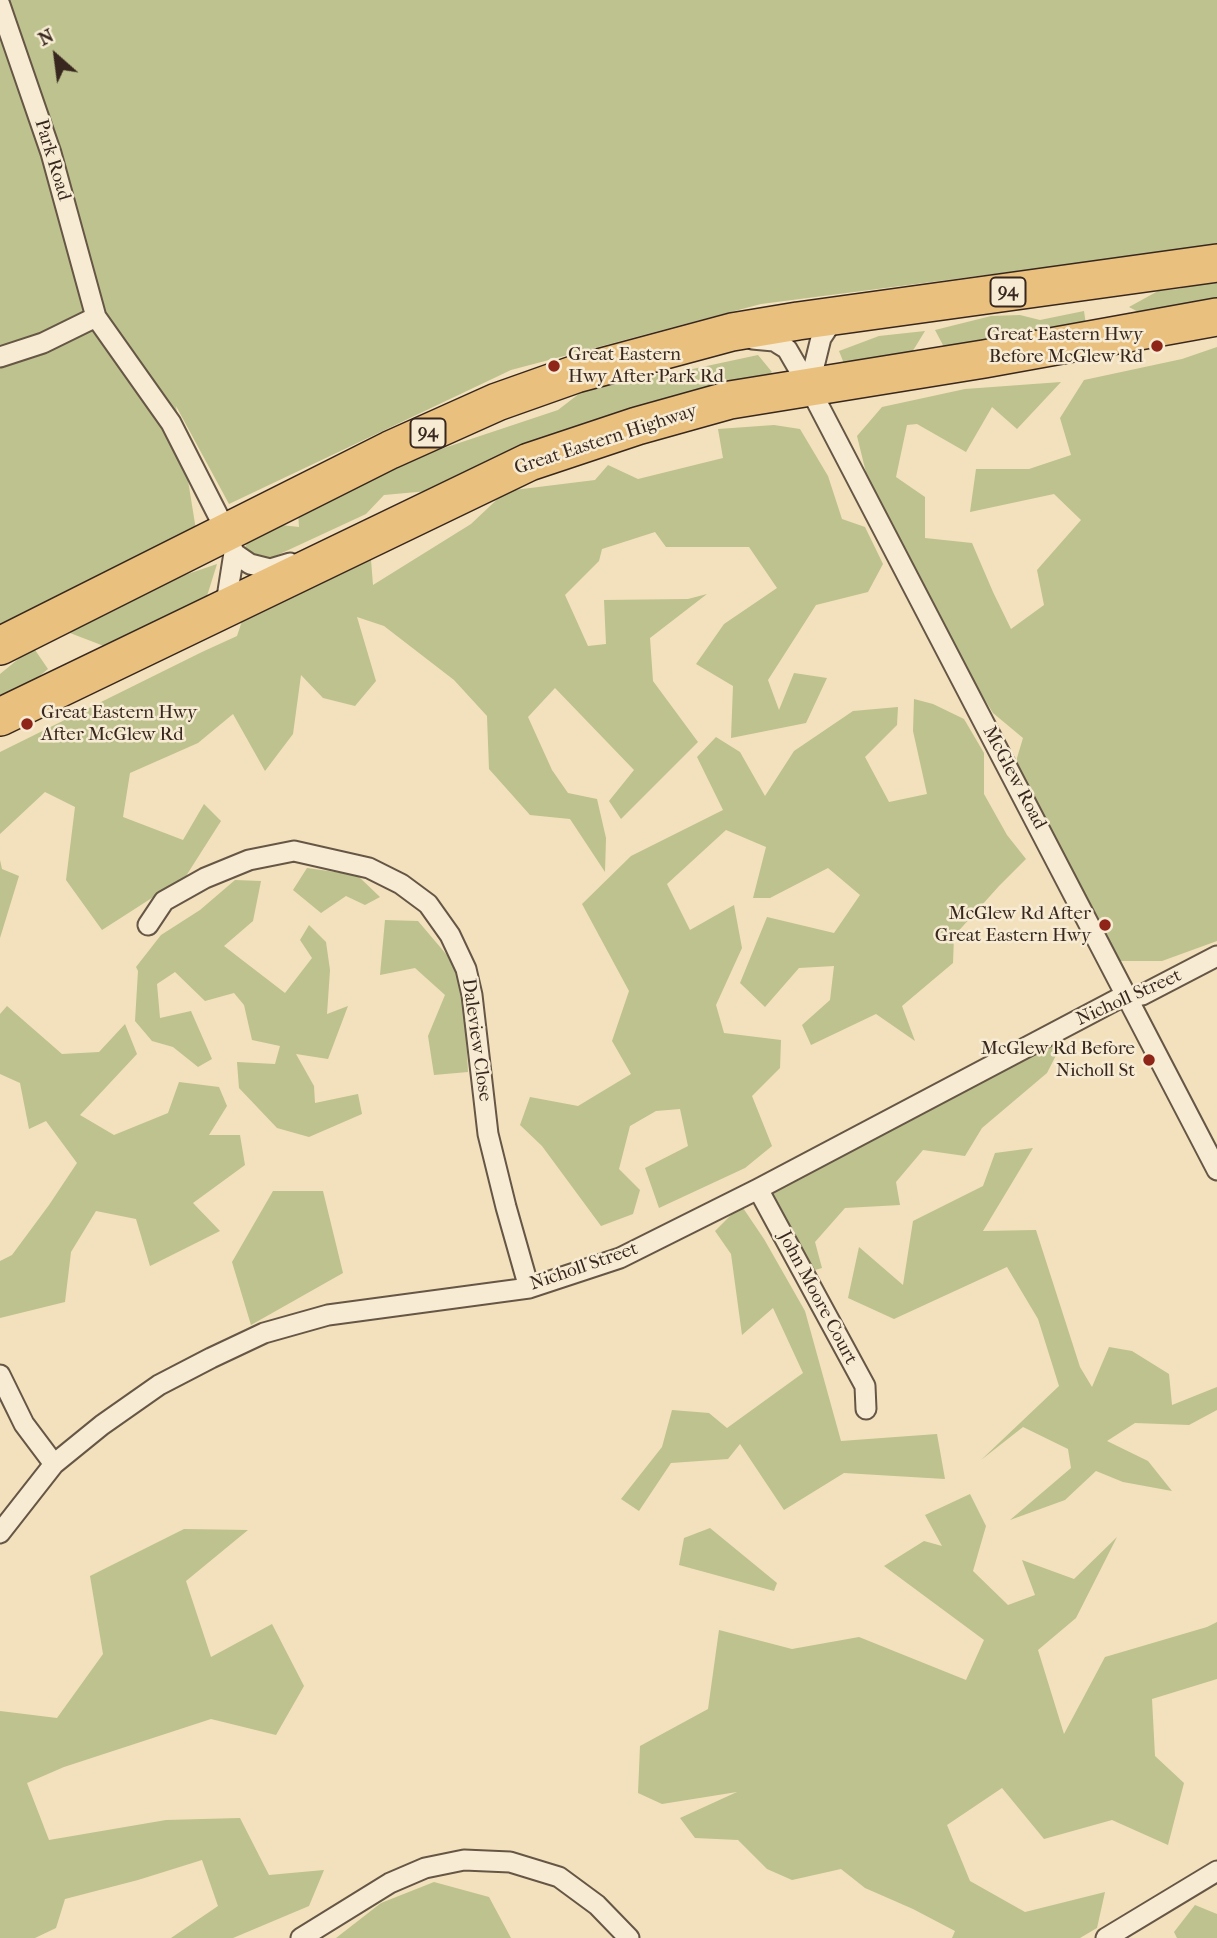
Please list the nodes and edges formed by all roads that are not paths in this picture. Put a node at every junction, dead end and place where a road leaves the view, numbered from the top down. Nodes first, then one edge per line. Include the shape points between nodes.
1 (0, 5) edge
2 (1217, 262) edge
3 (850, 314) junction
4 (96, 317) junction
5 (1217, 317) edge
6 (694, 342) junction
7 (0, 358) edge
8 (809, 387) junction
9 (230, 543) junction
10 (326, 559) junction
11 (225, 610) junction
12 (0, 646) edge
13 (0, 717) edge
14 (148, 925) dead end
15 (1217, 956) edge
16 (1129, 998) junction
17 (1217, 1170) edge
18 (758, 1189) junction
19 (529, 1287) junction
20 (0, 1375) edge
21 (866, 1409) dead end
22 (54, 1464) junction
23 (0, 1533) edge
24 (1217, 1871) edge
25 (1118, 1935) edge
26 (301, 1938) edge
27 (629, 1938) edge

1 - 4 street, Park Road via 51,153
2 - 3 highway, 94
3 - 6 highway, 94
3 - 8 street via 829,326 821,338
4 - 7 street
4 - 9 street, Park Road via 170,423
5 - 8 highway, Great Eastern Highway
6 - 8 street, McGlew Road via 774,341 787,349
6 - 9 highway, 94 via 576,374 497,402 390,450
8 - 10 highway, Great Eastern Highway via 730,400 529,462
8 - 16 street, McGlew Road
9 - 10 street via 250,564 270,569
9 - 11 street
9 - 12 highway, 94
10 - 11 highway, Great Eastern Highway
11 - 13 highway, Great Eastern Highway
14 - 19 street, Daleview Close via 164,901 205,878 249,860 294,851 369,867 428,904 466,969 488,1135
15 - 16 street, Nicholl Street
16 - 17 street, McGlew Road
16 - 18 street, Nicholl Street via 1116,1000
18 - 19 street, Nicholl Street via 621,1258
18 - 21 street, John Moore Court via 865,1386
19 - 22 street, Nicholl Street via 328,1315 264,1333 159,1385
20 - 22 street via 24,1424
22 - 23 street, Nicholl Street
24 - 25 street
26 - 27 street via 390,1883 425,1868 464,1860 510,1862 559,1877 597,1905

